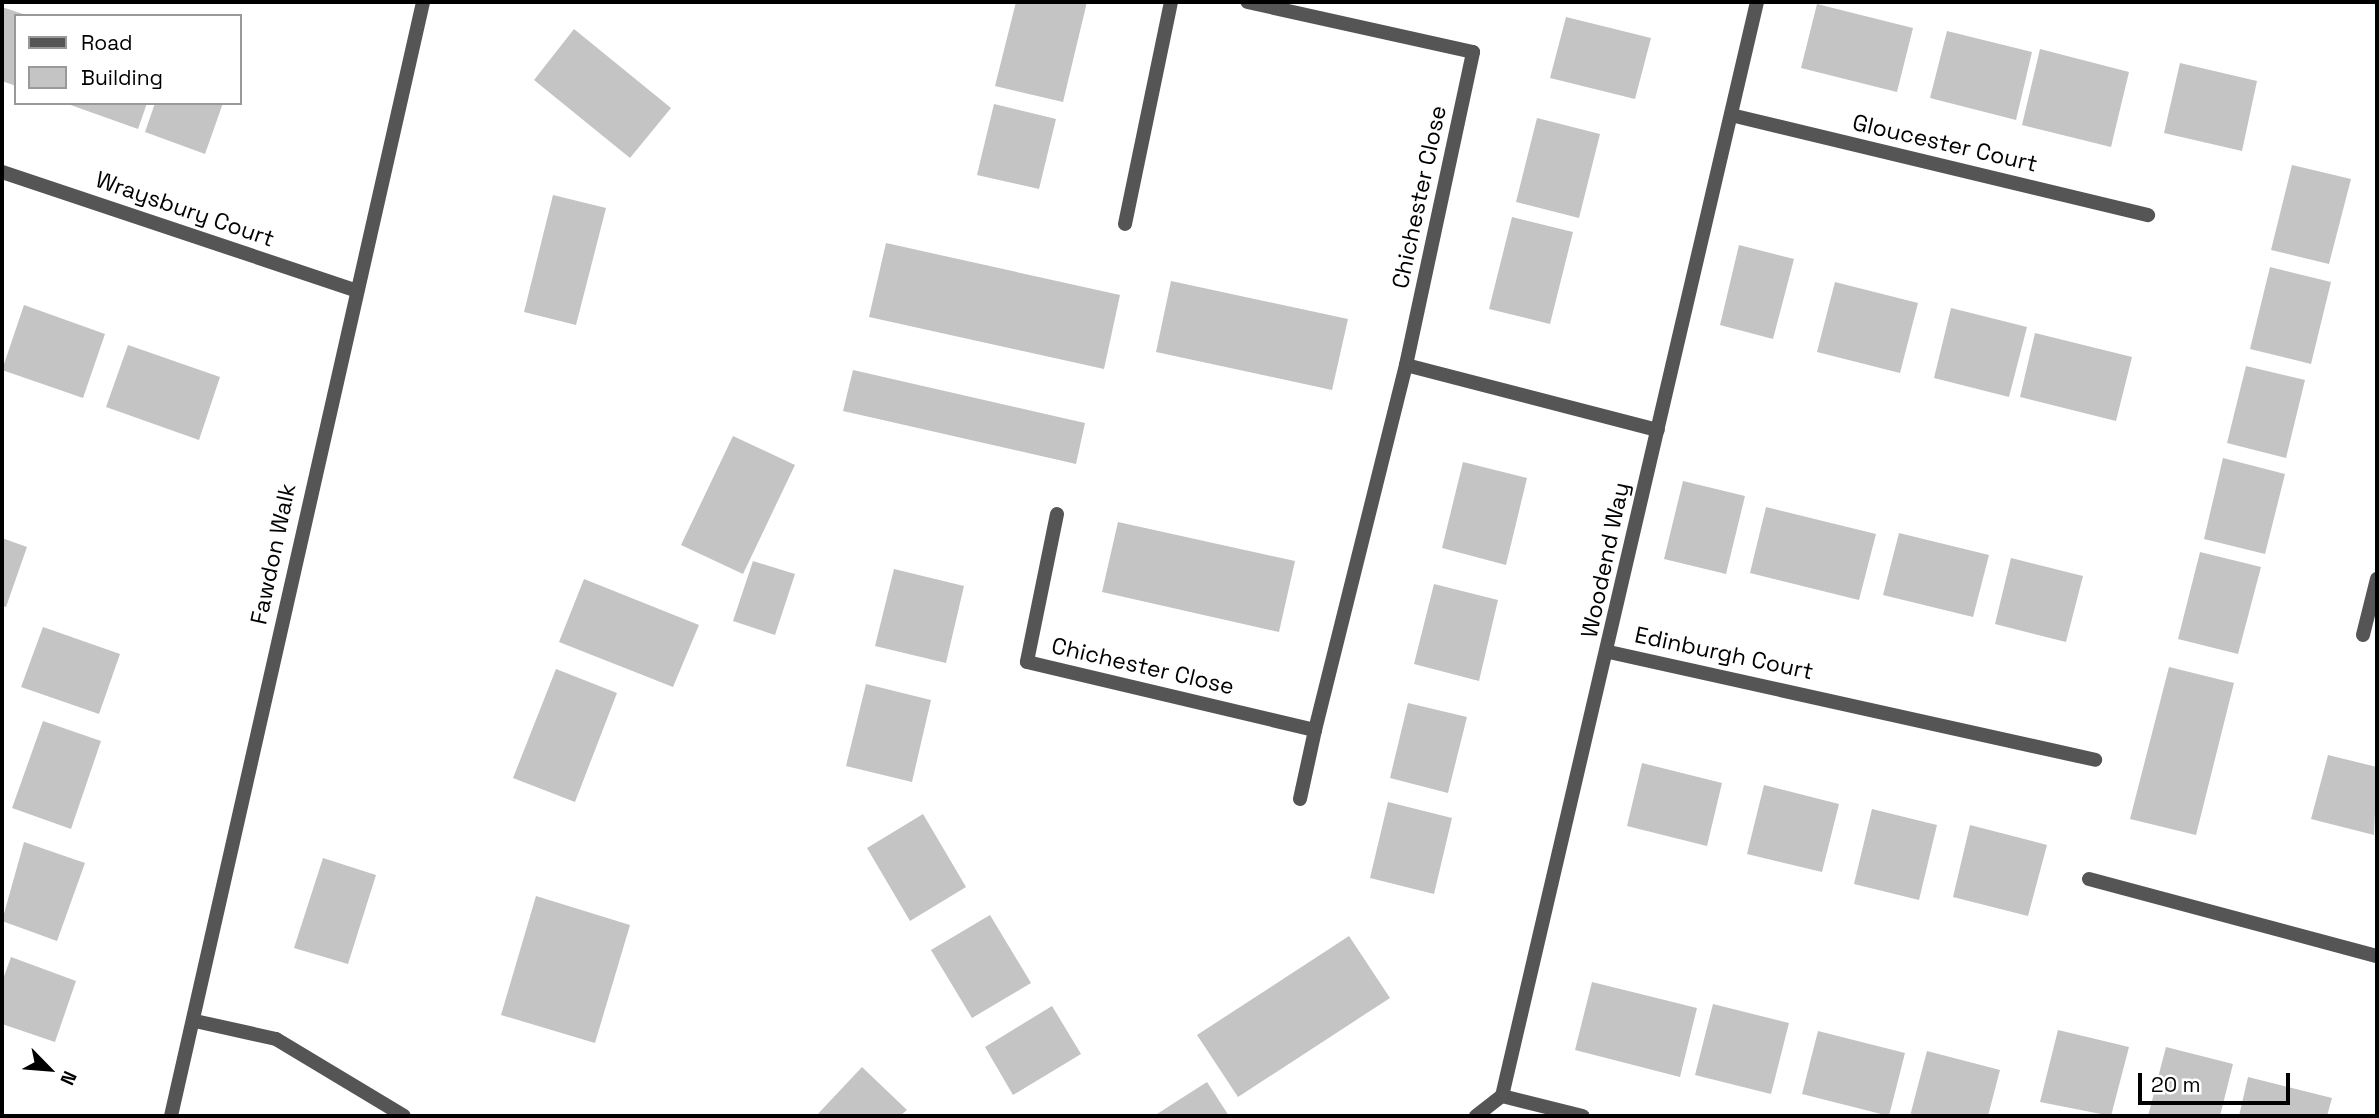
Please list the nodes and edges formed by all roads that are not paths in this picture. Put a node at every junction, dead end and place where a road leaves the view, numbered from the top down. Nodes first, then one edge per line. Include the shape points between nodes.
1 (423, 2) edge
2 (1171, 2) edge
3 (1247, 2) edge
4 (1757, 2) edge
5 (1731, 115) junction
6 (2, 172) edge
7 (2148, 215) dead end
8 (1125, 224) dead end
9 (355, 290) junction
10 (1406, 365) junction
11 (1658, 430) junction
12 (1057, 514) dead end
13 (2377, 579) edge
14 (2364, 635) dead end
15 (1609, 652) junction
16 (1315, 730) junction
17 (2095, 760) dead end
18 (1300, 799) dead end
19 (2089, 879) dead end
20 (2377, 956) edge
21 (195, 1021) junction
22 (1502, 1096) junction
23 (171, 1116) edge
24 (404, 1116) edge
25 (1476, 1116) edge
26 (1583, 1116) edge

1 - 9 street, Fawdon Walk
2 - 8 street
3 - 10 street, Chichester Close via 1473,52
4 - 5 street, Woodend Way
5 - 7 street, Gloucester Court
5 - 11 street, Woodend Way
6 - 9 street, Wraysbury Court
9 - 21 street, Fawdon Walk
10 - 11 street
10 - 16 street, Chichester Close
11 - 15 street, Woodend Way
12 - 16 street, Chichester Close via 1027,662
13 - 14 street
15 - 17 street, Edinburgh Court
15 - 22 street, Woodend Way
16 - 18 street, Chichester Close
19 - 20 street
21 - 23 street, Fawdon Walk
21 - 24 street via 276,1039
22 - 25 street
22 - 26 street

